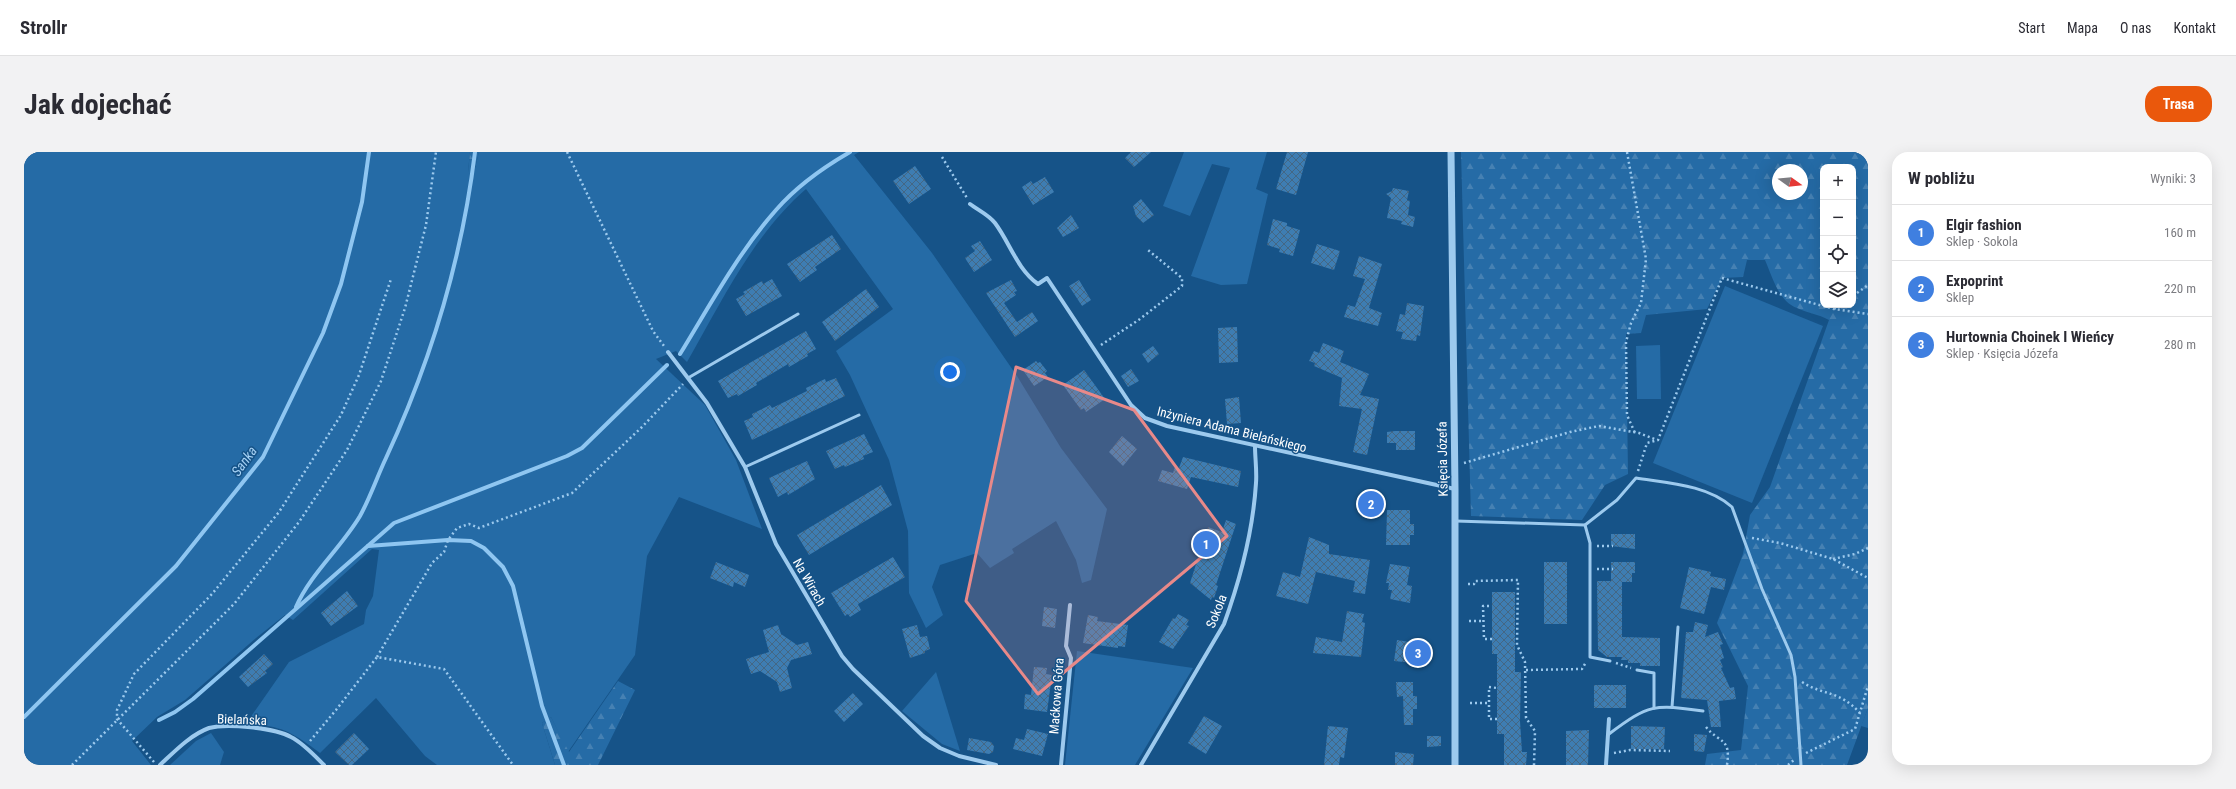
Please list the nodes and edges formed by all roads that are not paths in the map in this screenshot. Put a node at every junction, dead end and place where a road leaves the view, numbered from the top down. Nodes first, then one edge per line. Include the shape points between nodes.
1 (1451, 152) edge
2 (970, 204) road end
3 (798, 314) dead end
4 (668, 352) road end
5 (688, 378) junction
6 (859, 415) dead end
7 (1255, 446) junction
8 (745, 467) junction
9 (1455, 489) junction
10 (1455, 521) junction
11 (1585, 525) junction
12 (1070, 605) dead end
13 (1678, 627) dead end
14 (1610, 661) road end
15 (1637, 670) road end
16 (1672, 707) junction
17 (1654, 708) junction
18 (1703, 711) dead end
19 (1609, 719) dead end
20 (1609, 734) junction
21 (158, 765) edge
22 (324, 765) edge
23 (996, 765) edge
24 (1061, 765) edge
25 (1141, 765) edge
26 (1455, 765) edge
27 (1606, 765) edge
28 (1801, 765) edge

1 - 9 street, Księcia Józefa
2 - 7 street, Inżyniera Adama Bielańskiego via 994,222 1023,271 1030,278 1038,284 1047,278 1131,405 1145,418 1167,426
3 - 5 lane
4 - 5 street, Na Wirach
5 - 8 street, Na Wirach via 707,403
6 - 8 lane
7 - 9 street, Inżyniera Adama Bielańskiego
7 - 25 street, Sokola via 1257,482 1251,526 1224,624
8 - 23 street, Na Wirach via 776,544 842,656 923,736 940,748 959,756
9 - 10 street, Księcia Józefa
10 - 11 lane
10 - 26 street, Księcia Józefa
11 - 14 lane via 1590,546 1590,657
11 - 28 lane via 1617,500 1636,478 1711,492 1732,507 1762,589 1791,655
12 - 24 street, Maćkowa Góra via 1066,646 1071,658
13 - 16 lane
15 - 17 lane via 1654,673
16 - 17 lane
16 - 18 lane
17 - 20 lane via 1636,714
19 - 20 street
20 - 27 street
21 - 22 street, Bielańska via 188,740 210,728 239,726 271,730 292,737

